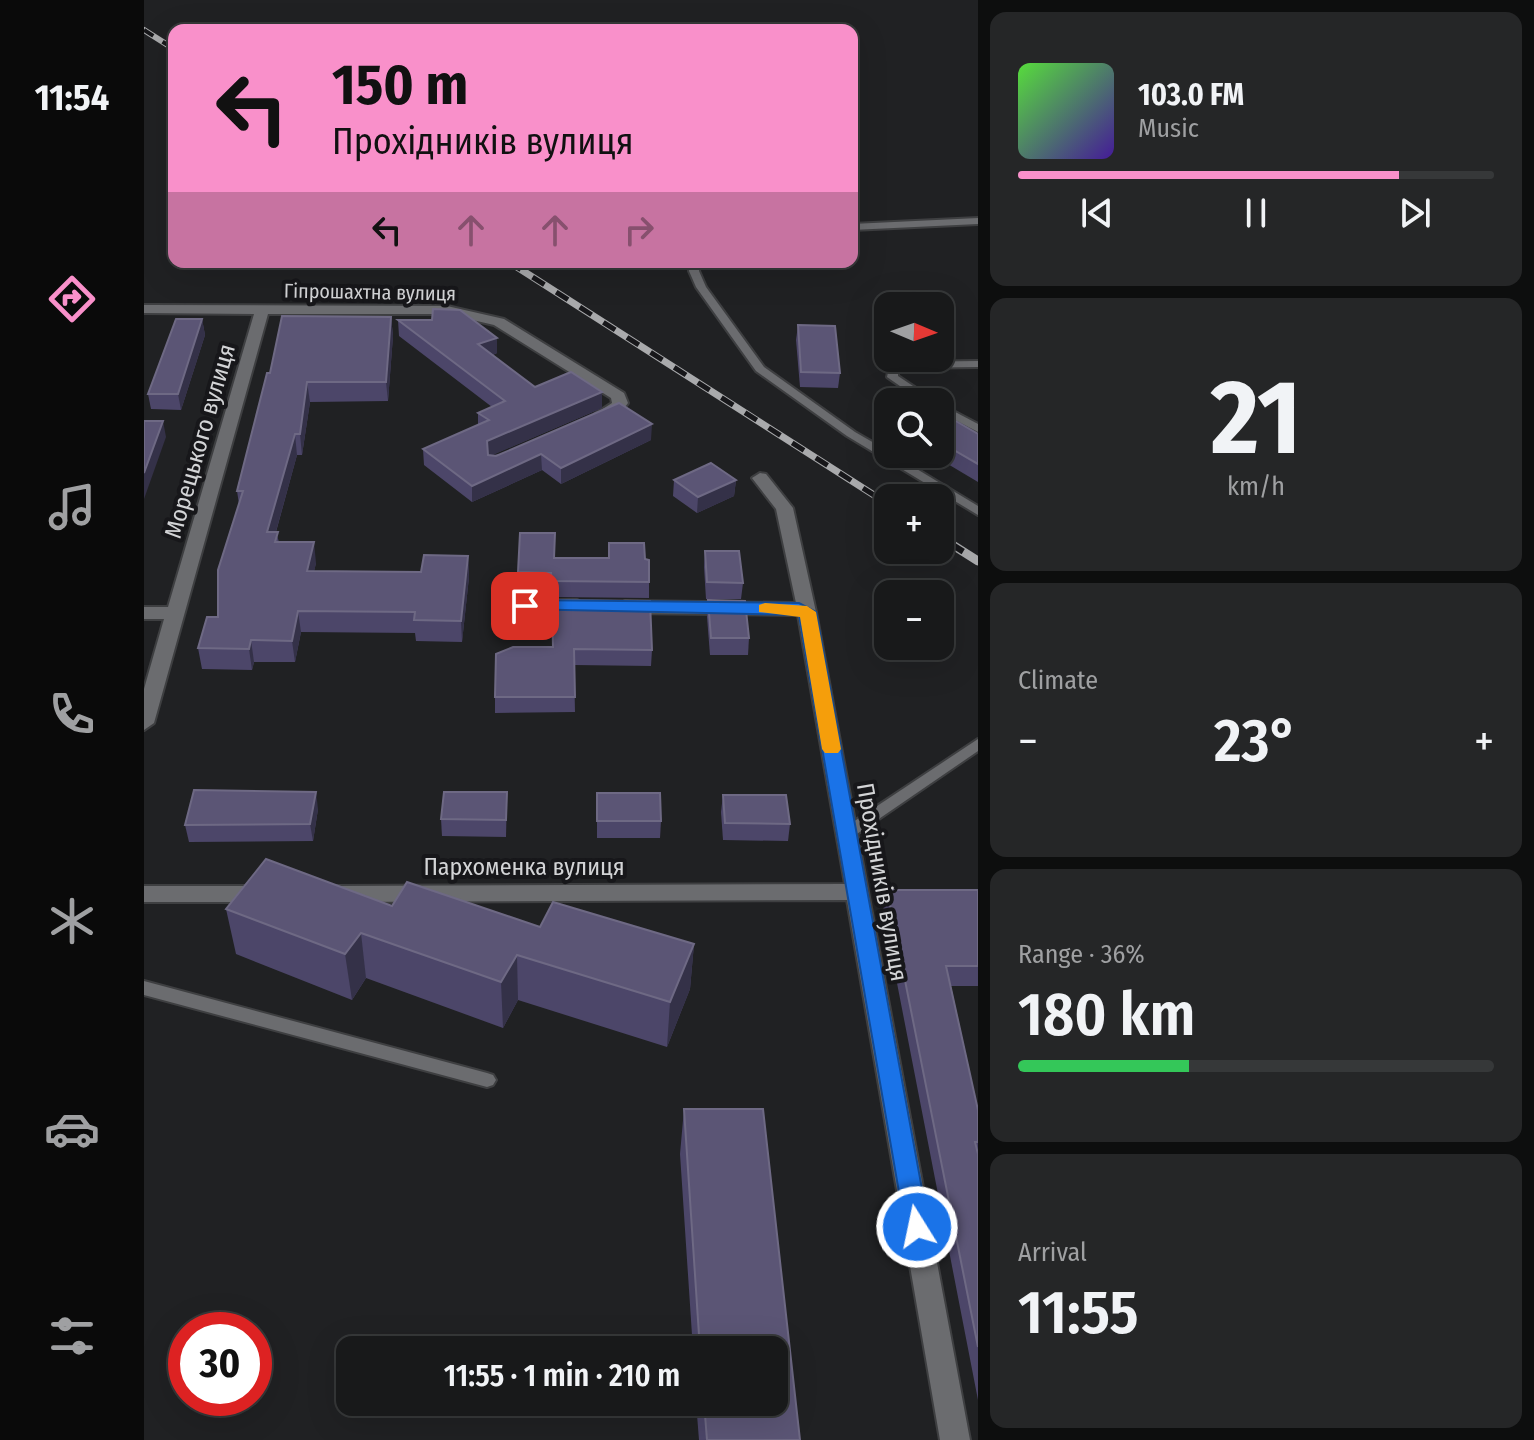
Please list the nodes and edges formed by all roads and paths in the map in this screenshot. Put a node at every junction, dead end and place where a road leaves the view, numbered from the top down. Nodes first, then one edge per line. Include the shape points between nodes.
1 (978, 221) edge
2 (858, 227) edge
3 (694, 268) edge
4 (144, 309) edge
5 (262, 310) junction
6 (978, 364) edge
7 (906, 388) edge
8 (954, 415) edge
9 (586, 424) edge
10 (978, 429) edge
11 (760, 478) dead end
12 (978, 511) edge
13 (525, 606) dead end
14 (807, 612) junction
15 (144, 613) edge
16 (176, 613) junction
17 (144, 723) edge
18 (978, 744) edge
19 (846, 834) junction
20 (857, 892) junction
21 (144, 894) edge
22 (144, 988) edge
23 (487, 1080) dead end
24 (955, 1440) edge

1 - 2 lane
3 - 12 lane via 701,287 760,369 851,434
4 - 5 street, Гіпрошахтна вулиця
5 - 9 street, Гіпрошахтна вулиця via 447,310 499,322 618,396 613,412
5 - 16 street, Морецького вулиця
6 - 7 lane via 902,365 892,377
8 - 10 lane
11 - 14 street, Прохідників вулиця via 784,508
13 - 14 street
14 - 19 street, Прохідників вулиця
15 - 16 street
16 - 17 street, Морецького вулиця
18 - 19 lane
19 - 20 street, Прохідників вулиця
20 - 21 street, Пархоменка вулиця
20 - 24 street, Прохідників вулиця
22 - 23 lane

